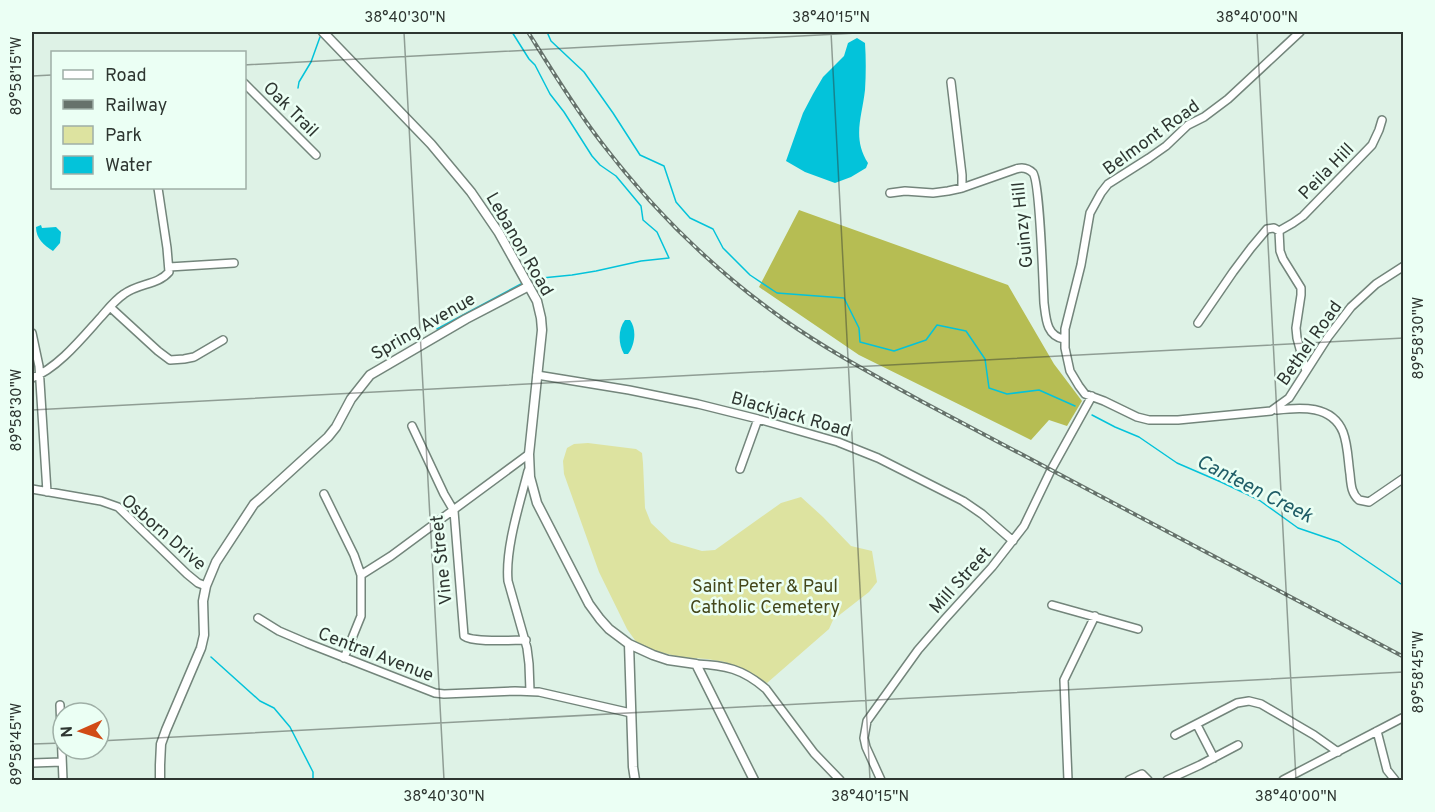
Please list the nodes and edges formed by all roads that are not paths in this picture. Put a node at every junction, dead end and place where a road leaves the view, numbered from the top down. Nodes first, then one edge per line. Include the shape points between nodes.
1 (323, 32) edge
2 (1300, 32) edge
3 (951, 82) dead end
4 (246, 85) edge
5 (1382, 120) dead end
6 (316, 155) dead end
7 (962, 188) junction
8 (158, 189) edge
9 (890, 194) dead end
10 (1278, 231) junction
11 (234, 263) dead end
12 (1404, 266) edge
13 (169, 267) junction
14 (529, 286) junction
15 (110, 307) junction
16 (1198, 323) dead end
17 (32, 333) edge
18 (223, 339) dead end
19 (1064, 339) junction
20 (1306, 371) junction
21 (39, 375) junction
22 (537, 375) junction
23 (32, 378) edge
24 (1092, 396) junction
25 (1272, 411) junction
26 (758, 419) junction
27 (412, 426) dead end
28 (529, 454) junction
29 (529, 468) junction
30 (740, 469) dead end
31 (1404, 478) edge
32 (32, 489) edge
33 (47, 492) junction
34 (324, 494) dead end
35 (453, 510) junction
36 (1013, 542) junction
37 (361, 575) junction
38 (206, 586) junction
39 (1052, 604) dead end
40 (1095, 616) junction
41 (258, 618) dead end
42 (1138, 629) dead end
43 (526, 640) junction
44 (629, 644) junction
45 (344, 658) junction
46 (696, 664) junction
47 (530, 692) junction
48 (631, 713) junction
49 (1404, 717) edge
50 (1197, 725) junction
51 (1377, 731) junction
52 (1175, 735) dead end
53 (1238, 745) dead end
54 (1338, 752) junction
55 (1214, 758) junction
56 (62, 762) joint
57 (32, 763) edge
58 (63, 780) edge
59 (160, 780) edge
60 (635, 780) edge
61 (754, 780) edge
62 (840, 780) edge
63 (881, 780) edge
64 (1068, 780) edge
65 (1129, 780) edge
66 (1148, 780) edge
67 (1167, 780) edge
68 (1283, 780) edge
69 (1395, 780) edge

1 - 14 street, Lebanon Road via 471,192
2 - 19 street, Belmont Road via 1228,99 1108,184 1101,193 1090,213
3 - 7 street
4 - 6 street, Oak Trail
5 - 10 street, Peila Hill via 1376,139 1360,158 1303,216
7 - 9 street, Guinzy Hill
7 - 19 street, Guinzy Hill via 1016,169 1025,168 1033,174 1046,319 1051,333
8 - 13 street
10 - 16 street, Peila Hill via 1267,229
10 - 20 street via 1283,259 1301,288 1296,328
11 - 13 street
12 - 20 street, Bethel Road via 1351,307
13 - 15 street via 170,272 160,280 130,290
14 - 22 street, Lebanon Road via 541,318
14 - 38 street, Spring Avenue via 370,375 328,437 255,504 216,562
15 - 18 street via 170,360 194,357
15 - 21 street via 69,351
17 - 21 street
19 - 24 street, Belmont Road via 1073,378 1085,394
20 - 25 street, Bethel Road via 1289,398
21 - 23 street
21 - 33 street
22 - 26 street, Blackjack Road via 673,398
22 - 28 street, Lebanon Road
24 - 25 street via 1149,420
24 - 36 street, Mill Street
25 - 31 street via 1305,408 1336,420 1344,439 1353,493 1359,500 1370,502
26 - 30 street
26 - 36 street, Blackjack Road via 878,458 963,501
27 - 35 street, Vine Street
28 - 29 street, Lebanon Road
28 - 35 street
29 - 43 street via 507,572
29 - 44 street, Lebanon Road via 537,503 589,604 609,629
32 - 33 street, Osborn Drive
33 - 38 street, Osborn Drive via 118,507 198,583
34 - 37 street
35 - 37 street
35 - 43 street, Vine Street via 464,636 476,640
36 - 63 street, Mill Street via 918,650 867,722 866,747
37 - 45 street via 361,616
38 - 59 street, Spring Avenue via 201,648 161,744
39 - 40 street
40 - 42 street
40 - 64 street via 1064,680
41 - 45 street, Central Avenue
43 - 47 street
44 - 46 street, Lebanon Road via 663,658
44 - 48 street
45 - 47 street, Central Avenue via 435,693
46 - 61 street
46 - 62 street via 727,667 757,681
47 - 48 street, Central Avenue
48 - 60 street
49 - 51 street
50 - 52 street
50 - 54 street via 1237,703 1250,701
50 - 55 street
51 - 54 street
51 - 69 street via 1387,770
53 - 55 street
54 - 68 street
55 - 67 street
56 - 57 street
56 - 58 street
65 - 66 street via 1142,774

